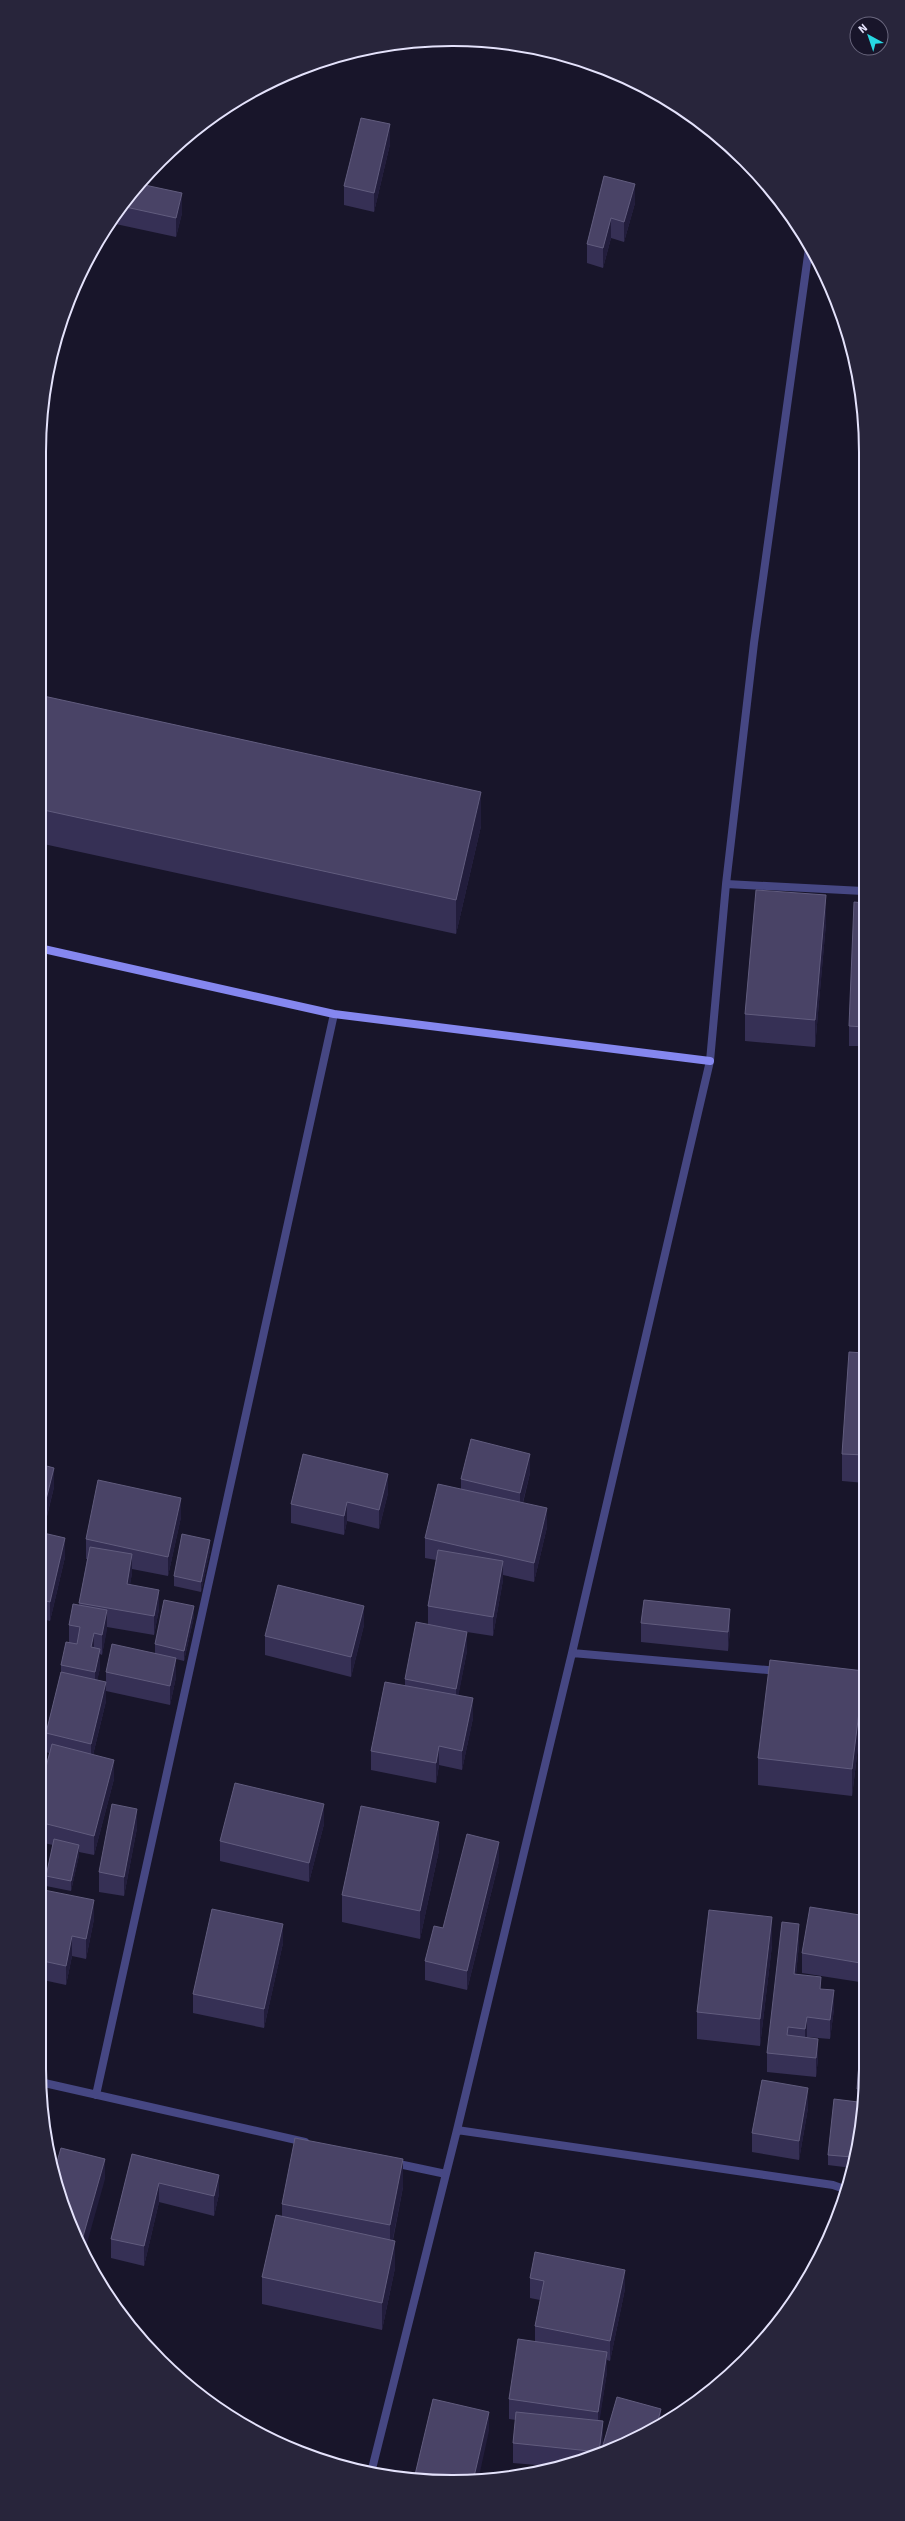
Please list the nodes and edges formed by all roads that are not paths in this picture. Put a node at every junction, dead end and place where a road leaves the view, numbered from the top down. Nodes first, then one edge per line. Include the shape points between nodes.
1 (808, 255) edge
2 (726, 884) junction
3 (859, 891) edge
4 (46, 950) edge
5 (334, 1014) junction
6 (710, 1061) junction
7 (572, 1654) junction
8 (786, 1671) edge
9 (47, 2084) edge
10 (96, 2095) junction
11 (457, 2130) junction
12 (314, 2144) edge
13 (384, 2160) edge
14 (446, 2174) junction
15 (841, 2188) edge
16 (373, 2467) edge

1 - 2 street via 754,643
2 - 3 street
2 - 6 street
4 - 5 street
5 - 6 street
5 - 10 street
6 - 7 street
7 - 8 street
7 - 11 street
9 - 10 street
10 - 12 street
11 - 14 street
11 - 15 street
13 - 14 street
14 - 16 street

